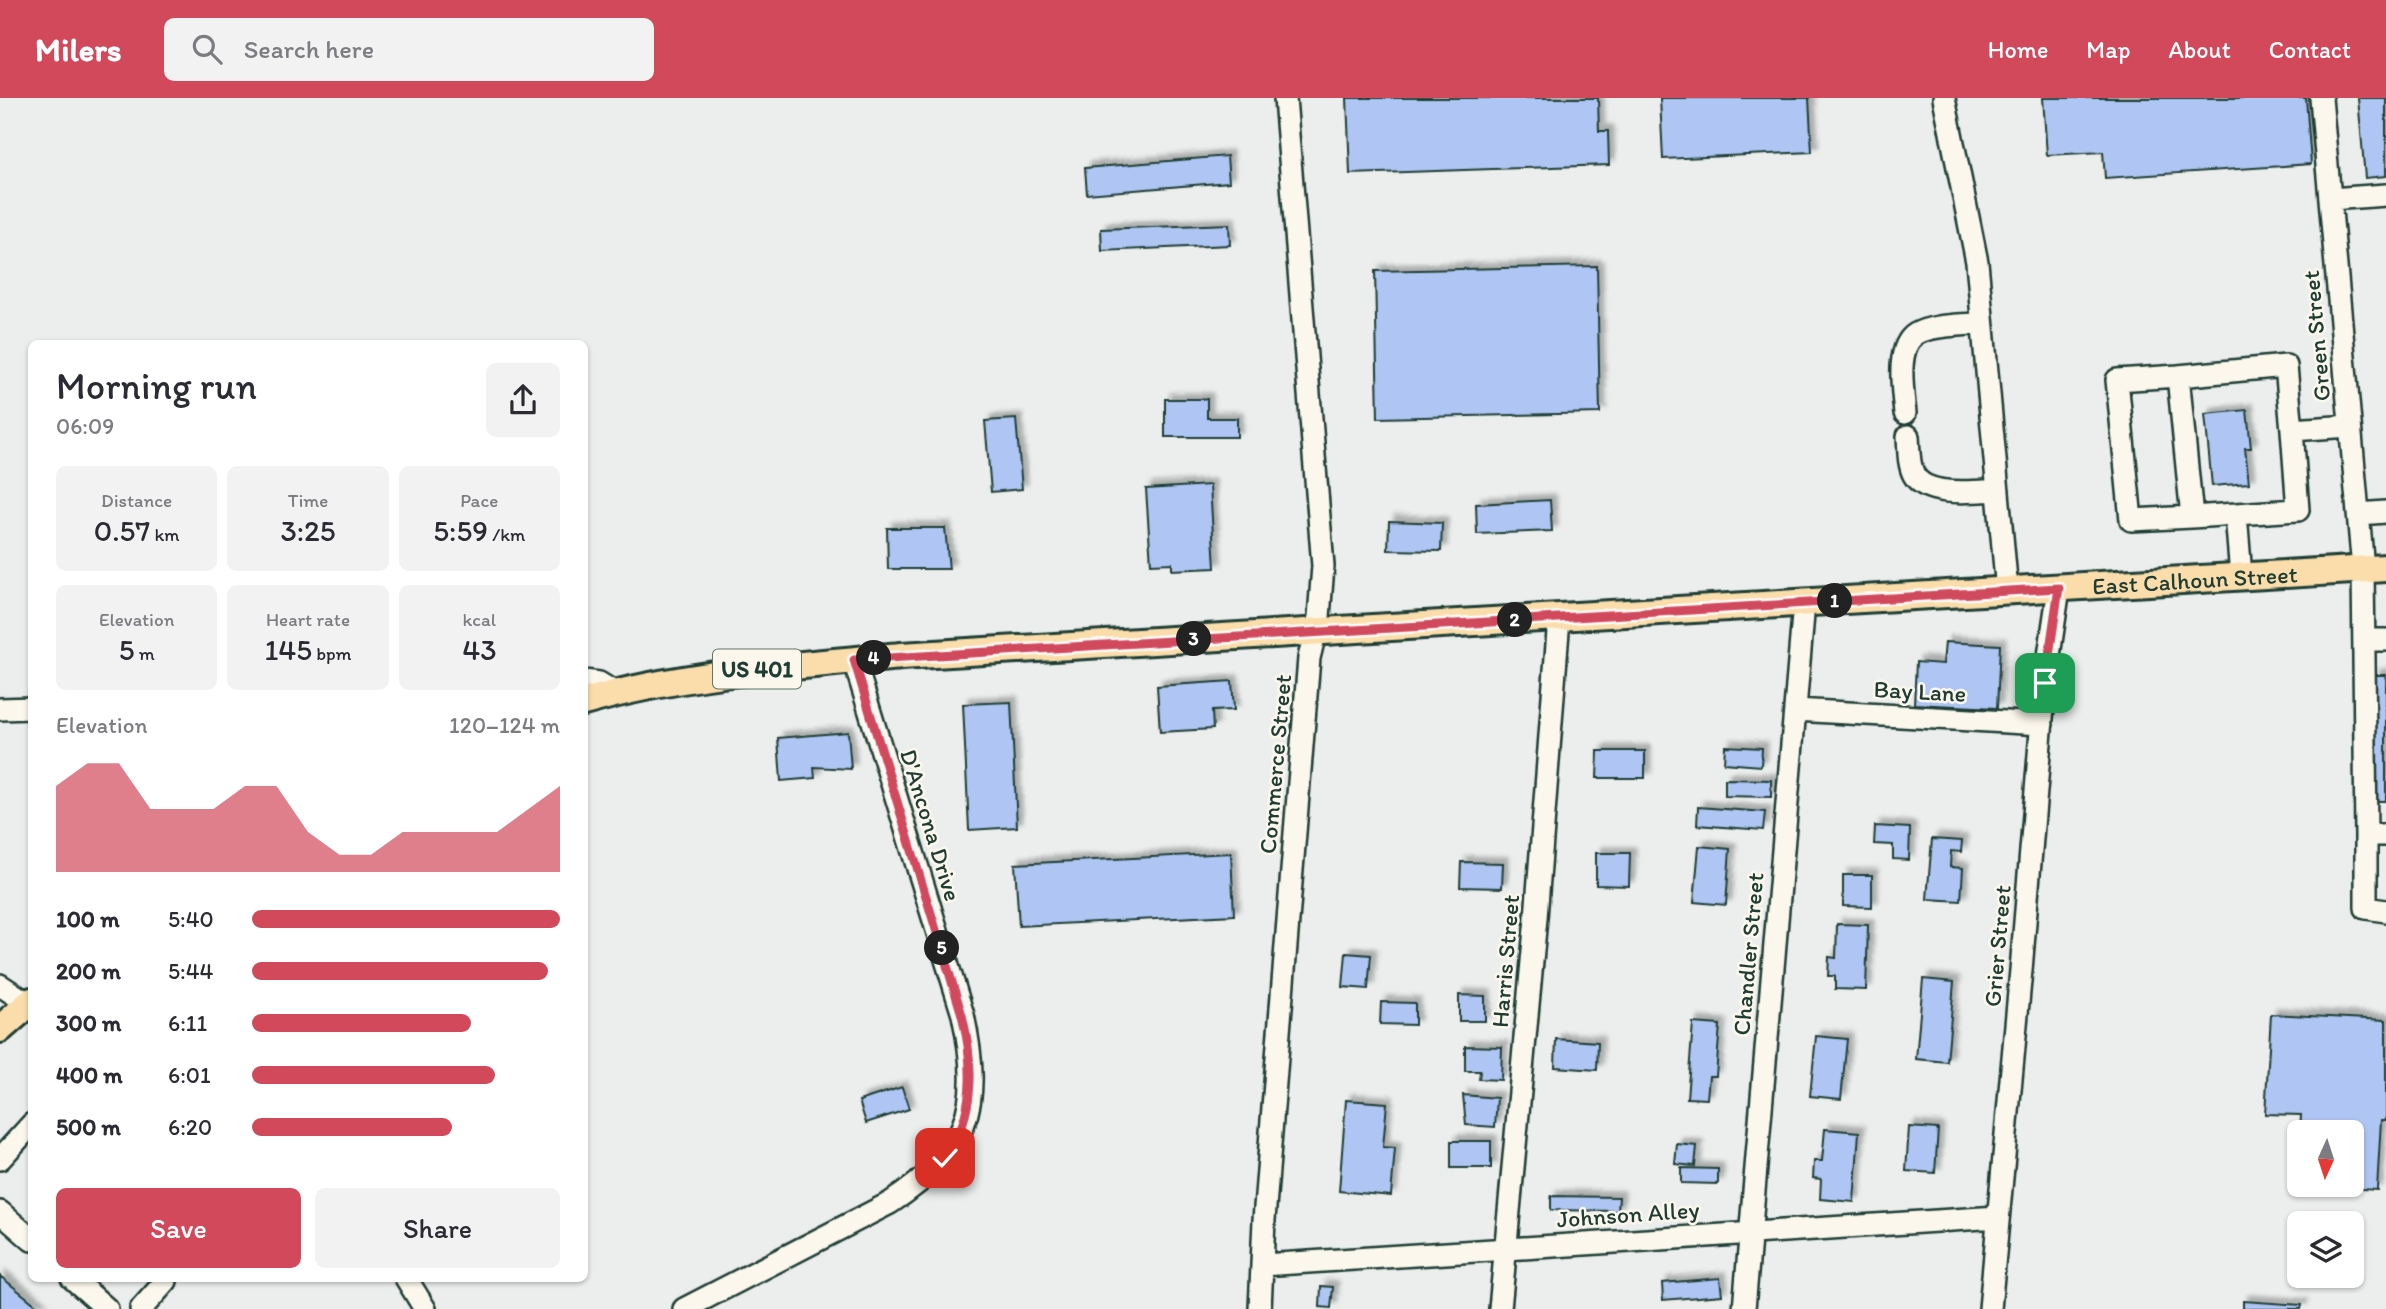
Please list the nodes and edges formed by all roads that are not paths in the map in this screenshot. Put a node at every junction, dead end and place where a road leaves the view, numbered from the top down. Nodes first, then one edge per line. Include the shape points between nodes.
1 (1285, 98) edge
2 (1944, 98) edge
3 (2321, 98) edge
4 (2386, 195) edge
5 (2330, 199) junction
6 (1982, 323) junction
7 (2178, 376) junction
8 (1905, 413) dead end
9 (2350, 426) junction
10 (2292, 430) junction
11 (1908, 436) dead end
12 (1998, 489) junction
13 (2386, 512) edge
14 (2236, 514) junction
15 (2358, 514) junction
16 (2193, 517) junction
17 (2374, 569) edge
18 (2241, 576) junction
19 (2059, 588) junction
20 (2007, 591) junction
21 (1804, 603) junction
22 (1559, 618) junction
23 (1317, 632) junction
24 (2364, 640) junction
25 (2386, 640) edge
26 (854, 660) junction
27 (588, 682) edge
28 (615, 693) junction
29 (588, 701) edge
30 (28, 708) edge
31 (0, 709) edge
32 (1795, 710) junction
33 (2042, 724) junction
34 (2376, 835) edge
35 (2386, 911) edge
36 (0, 985) edge
37 (28, 1001) edge
38 (28, 1004) edge
39 (0, 1029) edge
40 (28, 1128) edge
41 (0, 1159) edge
42 (0, 1212) edge
43 (1998, 1217) junction
44 (1751, 1232) junction
45 (28, 1236) edge
46 (1506, 1248) junction
47 (1262, 1265) junction
48 (77, 1282) edge
49 (165, 1282) edge
50 (408, 1282) edge
51 (107, 1309) edge
52 (141, 1309) edge
53 (425, 1309) edge
54 (684, 1309) edge
55 (1260, 1309) edge
56 (1500, 1309) edge
57 (1744, 1309) edge
58 (1990, 1309) edge

1 - 23 street, Commerce Street via 1322,566
2 - 6 street via 1977,262
3 - 5 street, Green Street
4 - 5 street
5 - 9 street, Green Street
6 - 8 street via 1915,335 1906,346 1901,374
6 - 12 street
7 - 10 street via 2286,366
7 - 16 street
7 - 16 street via 2117,380 2131,520
9 - 10 street
9 - 15 street, Green Street
10 - 14 street via 2298,510
11 - 12 street via 1914,474 1922,484 1951,492
12 - 20 street
13 - 15 street
14 - 16 street
14 - 18 street
15 - 17 street, Green Street
17 - 18 main road, East Calhoun Street / US 401
17 - 24 street, Green Street
18 - 19 main road, East Calhoun Street / US 401
19 - 20 main road, East Calhoun Street / US 401
19 - 33 street, Grier Street
20 - 21 main road, East Calhoun Street / US 401
21 - 22 main road, East Calhoun Street / US 401
21 - 32 street, Chandler Street
22 - 23 main road, East Calhoun Street / US 401
22 - 46 street, Harris Street
23 - 26 main road, East Calhoun Street / US 401
23 - 47 street, Commerce Street via 1309,658
24 - 25 street
24 - 34 street, Green Street
26 - 28 main road, East Calhoun Street / US 401 via 772,667
26 - 54 street, D'Ancona Drive via 969,1042 971,1080 966,1113 957,1142 914,1187
27 - 28 street
28 - 29 main road, US 401
30 - 31 street
32 - 33 street, Bay Lane
32 - 44 street, Chandler Street
33 - 43 street, Grier Street
34 - 35 street, Green Street via 2366,908
36 - 37 street
38 - 39 main road
40 - 41 street
42 - 45 street
43 - 44 street, Johnson Alley
43 - 58 street, Grier Street
44 - 46 street, Johnson Alley
44 - 57 street, Chandler Street
46 - 47 street, Johnson Alley
46 - 56 street, Harris Street
47 - 55 street, Commerce Street
48 - 51 street
49 - 52 street
50 - 53 street

